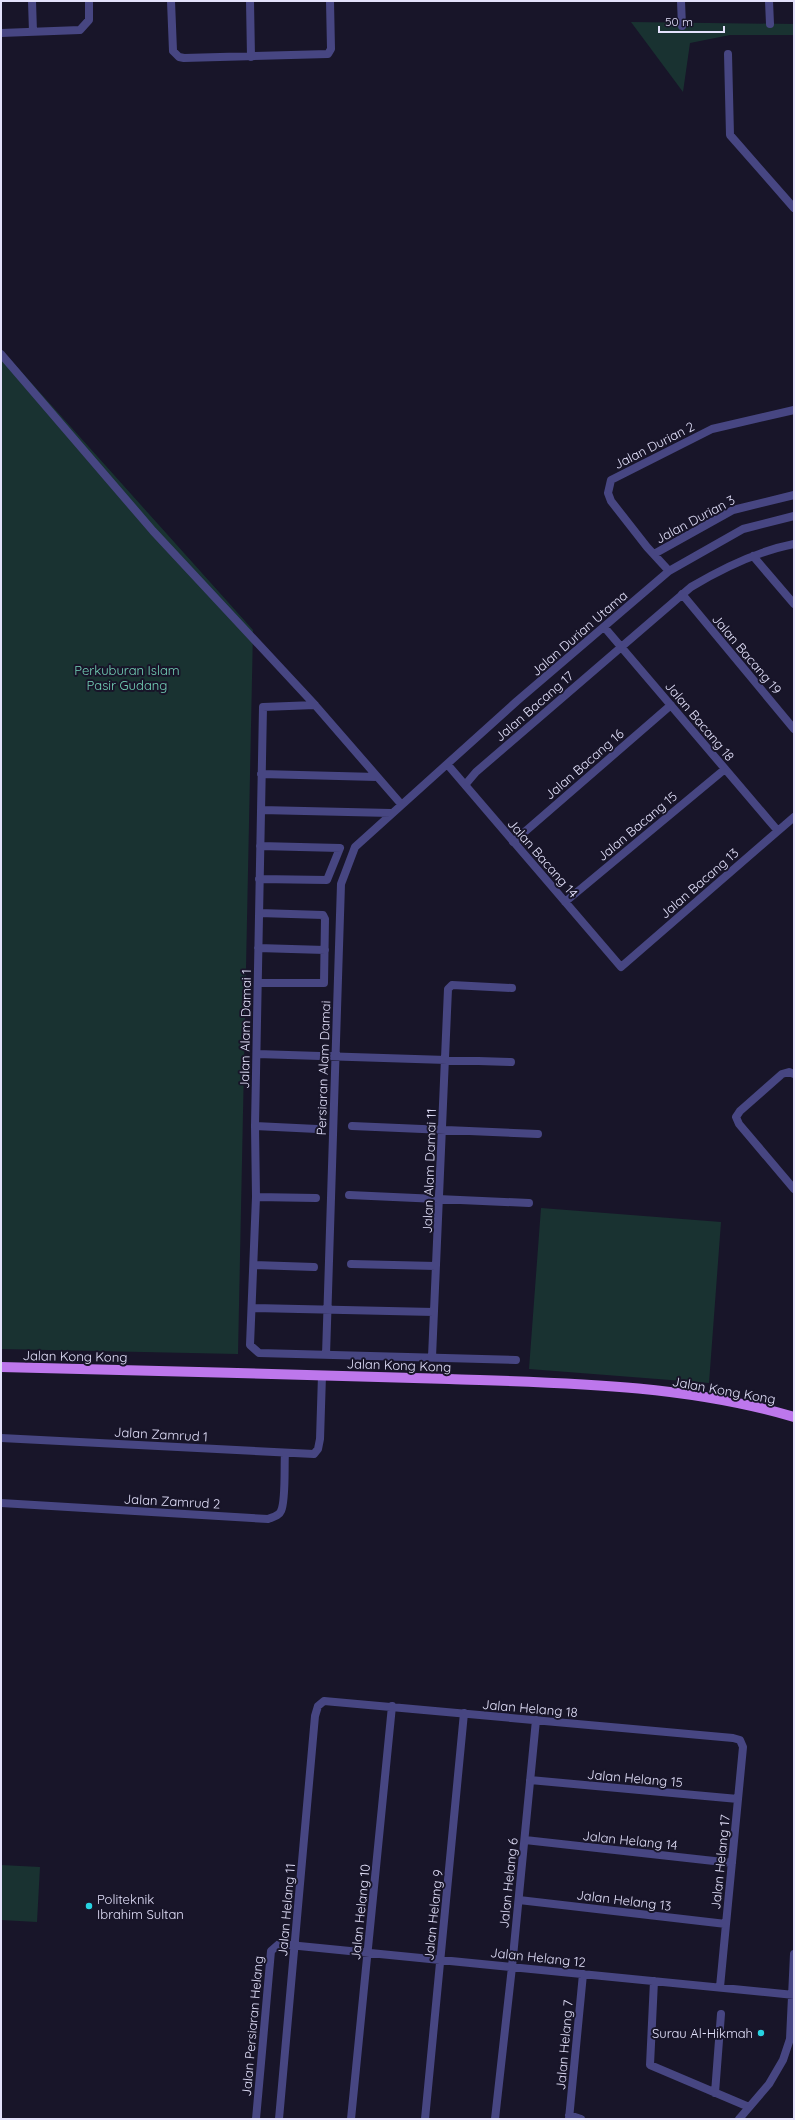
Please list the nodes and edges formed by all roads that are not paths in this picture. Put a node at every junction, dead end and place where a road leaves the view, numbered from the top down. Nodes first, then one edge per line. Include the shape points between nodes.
1 (32, 1) edge
2 (89, 1) edge
3 (171, 1) edge
4 (250, 1) edge
5 (330, 1) edge
6 (681, 1) edge
7 (769, 1) edge
8 (770, 24) dead end
9 (682, 26) dead end
10 (33, 32) junction
11 (1, 33) edge
12 (728, 54) dead end
13 (251, 57) junction
14 (794, 208) edge
15 (1, 354) edge
16 (794, 410) edge
17 (794, 495) edge
18 (794, 516) edge
19 (794, 544) edge
20 (654, 554) junction
21 (753, 556) junction
22 (669, 570) junction
23 (682, 594) junction
24 (794, 604) edge
25 (605, 628) junction
26 (621, 646) junction
27 (315, 705) junction
28 (671, 705) junction
29 (794, 728) edge
30 (447, 764) junction
31 (725, 768) junction
32 (262, 774) junction
33 (377, 777) junction
34 (465, 785) junction
35 (401, 804) junction
36 (261, 810) junction
37 (391, 813) junction
38 (794, 817) edge
39 (778, 831) junction
40 (514, 842) junction
41 (260, 846) junction
42 (259, 879) junction
43 (565, 902) junction
44 (259, 914) junction
45 (258, 948) junction
46 (325, 950) junction
47 (621, 967) joint
48 (258, 983) junction
49 (512, 988) dead end
50 (257, 1054) junction
51 (336, 1056) junction
52 (445, 1060) junction
53 (511, 1062) dead end
54 (794, 1074) edge
55 (255, 1126) junction
56 (352, 1126) dead end
57 (317, 1129) dead end
58 (443, 1129) junction
59 (538, 1134) dead end
60 (794, 1189) edge
61 (349, 1195) dead end
62 (256, 1197) junction
63 (316, 1198) dead end
64 (440, 1199) junction
65 (529, 1203) dead end
66 (351, 1264) dead end
67 (254, 1266) junction
68 (436, 1266) junction
69 (314, 1267) dead end
70 (252, 1308) junction
71 (328, 1309) junction
72 (434, 1312) junction
73 (326, 1355) junction
74 (432, 1357) junction
75 (516, 1360) dead end
76 (1, 1367) edge
77 (322, 1375) junction
78 (794, 1417) edge
79 (1, 1438) edge
80 (285, 1453) junction
81 (1, 1503) edge
82 (319, 1704) joint
83 (392, 1706) junction
84 (464, 1713) junction
85 (536, 1720) junction
86 (740, 1740) joint
87 (530, 1780) junction
88 (738, 1799) junction
89 (525, 1840) junction
90 (732, 1863) junction
91 (519, 1900) junction
92 (726, 1924) junction
93 (283, 1944) joint
94 (294, 1945) junction
95 (368, 1952) junction
96 (794, 1954) edge
97 (441, 1960) junction
98 (512, 1967) junction
99 (583, 1974) junction
100 (654, 1980) junction
101 (720, 1987) junction
102 (792, 1994) edge
103 (721, 2014) dead end
104 (715, 2093) junction
105 (749, 2107) junction
106 (569, 2117) edge
107 (256, 2119) edge
108 (279, 2119) edge
109 (352, 2119) edge
110 (425, 2119) edge
111 (495, 2119) edge
112 (581, 2119) edge
113 (739, 2119) edge

1 - 10 street
2 - 10 street via 89,20 80,30
3 - 13 street via 173,51 179,57
4 - 13 street
5 - 13 street via 331,44 328,54
6 - 9 street
7 - 8 street
10 - 11 street
12 - 14 street via 730,135
15 - 27 street via 153,531
16 - 20 street, Jalan Durian 2 via 712,429 611,480 608,493 611,501
17 - 20 street, Jalan Durian 3 via 733,510
18 - 22 street, Jalan Durian Utama via 743,529
19 - 21 street, Jalan Bacang 17
20 - 22 street, Jalan Durian 2
21 - 23 street, Jalan Bacang 17 via 711,575
21 - 24 street
22 - 25 street, Jalan Durian Utama
23 - 26 street, Jalan Bacang 17
23 - 29 street, Jalan Bacang 19
25 - 26 street, Jalan Bacang 18
25 - 30 street, Jalan Durian Utama via 517,701
26 - 28 street, Jalan Bacang 18
26 - 34 street, Jalan Bacang 17 via 476,772
27 - 32 street, Jalan Alam Damai 1 via 263,707
27 - 33 street
28 - 31 street, Jalan Bacang 18
28 - 40 street, Jalan Bacang 16
30 - 34 street, Jalan Bacang 14
30 - 35 street, Jalan Durian Utama
31 - 39 street, Jalan Bacang 18
31 - 43 street, Jalan Bacang 15
32 - 33 street
32 - 36 street, Jalan Alam Damai 1
33 - 35 street
34 - 40 street, Jalan Bacang 14
35 - 37 street, Persiaran Alam Damai
36 - 37 street
36 - 41 street, Jalan Alam Damai 1
37 - 51 street, Persiaran Alam Damai via 355,847 341,884
38 - 39 street, Jalan Bacang 13
39 - 47 street, Jalan Bacang 13
40 - 43 street, Jalan Bacang 14
41 - 42 street, Jalan Alam Damai 1
41 - 42 street via 340,848 327,880
42 - 44 street, Jalan Alam Damai 1
43 - 47 street, Jalan Bacang 14
44 - 45 street, Jalan Alam Damai 1
44 - 46 street via 323,915
45 - 46 street
45 - 48 street, Jalan Alam Damai 1
46 - 48 street via 324,983
48 - 50 street, Jalan Alam Damai 1
49 - 52 street, Jalan Alam Damai 11 via 449,986
50 - 51 street
50 - 55 street, Jalan Alam Damai 1
51 - 52 street
51 - 71 street, Persiaran Alam Damai
52 - 53 street
52 - 58 street, Jalan Alam Damai 11
54 - 60 street via 782,1074 737,1114 737,1120 746,1133
55 - 57 street
55 - 62 street, Jalan Alam Damai 1
56 - 58 street
58 - 59 street
58 - 64 street, Jalan Alam Damai 11
61 - 64 street
62 - 63 street
62 - 67 street, Jalan Alam Damai 1
64 - 65 street
64 - 68 street, Jalan Alam Damai 11
66 - 68 street
67 - 69 street
67 - 70 street, Jalan Alam Damai 1
68 - 72 street, Jalan Alam Damai 11
70 - 71 street
70 - 73 street, Jalan Alam Damai 1 via 250,1345 254,1350 259,1353
71 - 72 street
71 - 73 street, Persiaran Alam Damai
72 - 74 street, Jalan Alam Damai 11
73 - 74 street
74 - 75 street
76 - 77 main road, Jalan Kong Kong
77 - 78 main road, Jalan Kong Kong via 633,1388 726,1401
77 - 80 street, Jalan Zamrud 1 via 318,1449 314,1454
79 - 80 street, Jalan Zamrud 1
80 - 81 street, Jalan Zamrud 2 via 281,1511 276,1517 268,1519
82 - 83 street, Jalan Helang 18 via 328,1700
82 - 94 street, Jalan Helang 11 via 315,1716
83 - 84 street, Jalan Helang 18
83 - 95 street, Jalan Helang 10
84 - 85 street, Jalan Helang 18
84 - 97 street, Jalan Helang 9
85 - 86 street, Jalan Helang 18
85 - 87 street, Jalan Helang 6
86 - 88 street, Jalan Helang 17 via 743,1747
87 - 88 street, Jalan Helang 15
87 - 89 street, Jalan Helang 6
88 - 90 street, Jalan Helang 17
89 - 90 street, Jalan Helang 14
89 - 91 street, Jalan Helang 6
90 - 92 street, Jalan Helang 17
91 - 92 street, Jalan Helang 13
91 - 98 street, Jalan Helang 6
92 - 101 street, Jalan Helang 17
93 - 94 street, Jalan Helang 12
93 - 107 street, Jalan Persiaran Helang via 277,1944 272,1951
94 - 95 street, Jalan Helang 12
94 - 108 street, Jalan Helang 11
95 - 97 street, Jalan Helang 12
95 - 109 street, Jalan Helang 10
96 - 102 street
97 - 98 street, Jalan Helang 12
97 - 110 street, Jalan Helang 9
98 - 99 street, Jalan Helang 12
98 - 111 street, Jalan Helang 6
99 - 100 street, Jalan Helang 12
99 - 106 street, Jalan Helang 7
100 - 101 street, Jalan Helang 12
100 - 104 street via 650,2065
101 - 102 street, Jalan Helang 12
102 - 105 street via 790,2039 783,2060 769,2084
103 - 104 street
104 - 105 street
105 - 113 street
106 - 112 street

